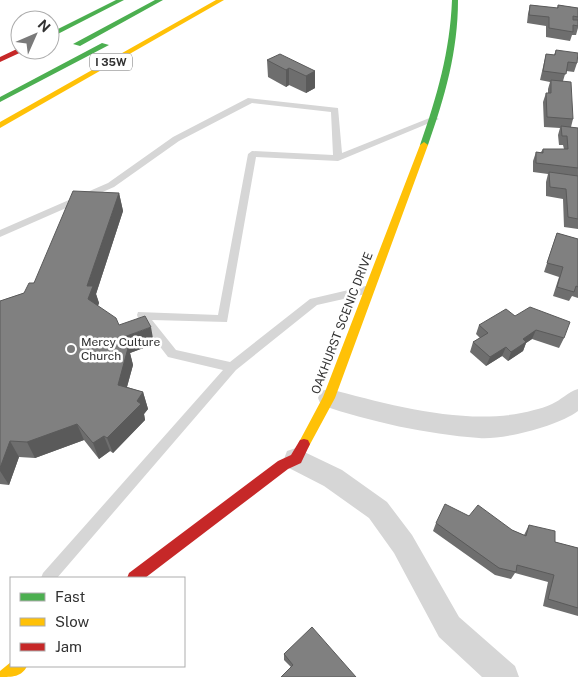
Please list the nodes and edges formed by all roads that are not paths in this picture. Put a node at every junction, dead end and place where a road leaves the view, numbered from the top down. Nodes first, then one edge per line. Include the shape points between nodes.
1 (121, 0) edge
2 (160, 0) edge
3 (221, 0) edge
4 (455, 0) edge
5 (60, 31) edge
6 (116, 39) dead end
7 (71, 47) dead end
8 (0, 100) edge
9 (435, 119) junction
10 (0, 125) edge
11 (338, 158) junction
12 (0, 234) edge
13 (370, 289) junction
14 (232, 367) junction
15 (329, 398) junction
16 (578, 398) edge
17 (296, 459) junction
18 (49, 577) edge
19 (135, 577) edge
20 (504, 677) edge

1 - 5 main road
2 - 7 main road
3 - 10 main road, I 35W
4 - 9 main road, OAKHURST SCENIC DRIVE via 457,28 452,63
6 - 8 main road
9 - 11 lane
9 - 13 main road, OAKHURST SCENIC DRIVE
11 - 12 lane via 335,110 251,100 176,139 110,185
11 - 14 lane via 252,154 223,319 142,315 172,354
13 - 14 lane via 314,302
13 - 15 main road, OAKHURST SCENIC DRIVE
14 - 18 lane
15 - 16 street via 396,416 481,428 531,421 559,412
15 - 17 main road, OAKHURST SCENIC DRIVE
17 - 19 main road via 282,465
17 - 20 street via 333,478 378,510 403,544 450,627

